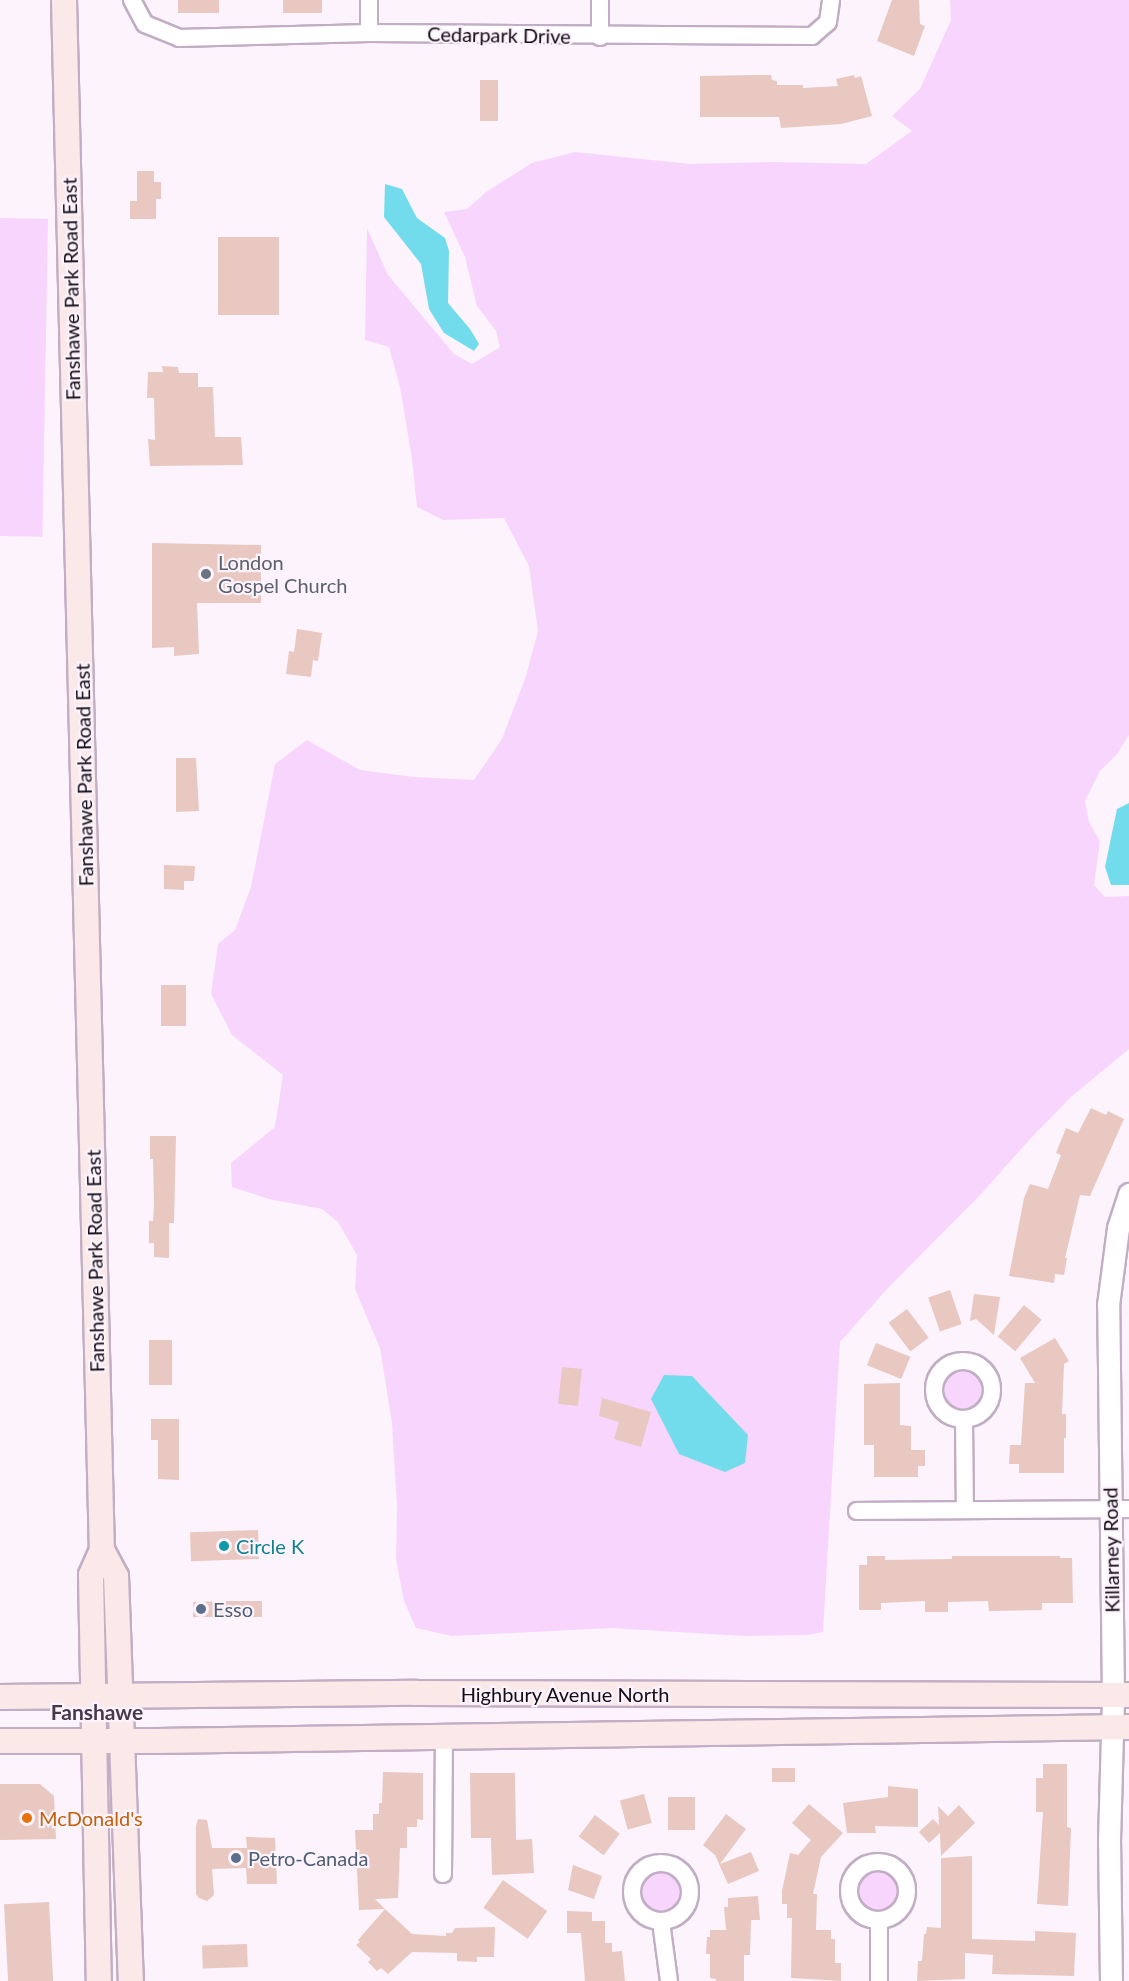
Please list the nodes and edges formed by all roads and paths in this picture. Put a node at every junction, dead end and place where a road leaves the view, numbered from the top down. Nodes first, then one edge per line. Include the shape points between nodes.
1 (64, 0) edge
2 (132, 0) edge
3 (369, 0) edge
4 (600, 0) edge
5 (831, 0) edge
6 (369, 33) junction
7 (600, 36) junction
8 (1129, 1194) edge
9 (964, 1420) dead end
10 (965, 1509) junction
11 (1120, 1509) edge
12 (857, 1511) dead end
13 (102, 1550) junction
14 (1121, 1696) edge
15 (0, 1697) edge
16 (121, 1697) junction
17 (92, 1698) junction
18 (1121, 1727) edge
19 (444, 1736) junction
20 (0, 1741) edge
21 (93, 1741) junction
22 (122, 1741) junction
23 (443, 1874) dead end
24 (879, 1920) dead end
25 (661, 1922) dead end
26 (99, 1981) edge
27 (131, 1981) edge
28 (669, 1981) edge
29 (879, 1981) edge
30 (1111, 1981) edge

1 - 13 main road, Fanshawe Park Road East
2 - 6 street, Cedarpark Drive via 145,24 179,38
3 - 6 street
4 - 7 street
5 - 7 street, Cedarpark Drive via 828,22 812,36
6 - 7 street, Cedarpark Drive
8 - 11 street, Killarney Road via 1118,1228 1108,1305
9 - 10 street
10 - 11 street
10 - 12 street
11 - 14 street, Killarney Road
13 - 16 main road, Fanshawe Park Road East via 116,1576
13 - 17 main road, Fanshawe Park Road East via 91,1575
14 - 16 main road, Highbury Avenue North via 416,1693
14 - 18 street, Killarney Road
15 - 17 main road, Highbury Avenue North
16 - 17 main road, Highbury Avenue North
16 - 22 main road, Fanshawe Park Road East
17 - 21 main road, Fanshawe Park Road East
18 - 19 main road, Highbury Avenue North
18 - 30 street, Killarney Road via 1109,1841
19 - 22 main road, Highbury Avenue North
19 - 23 street
20 - 21 main road, Highbury Avenue North
21 - 22 main road, Highbury Avenue North
21 - 26 main road, Fanshawe Park Road East
22 - 27 main road, Fanshawe Park Road East
24 - 29 street
25 - 28 street

